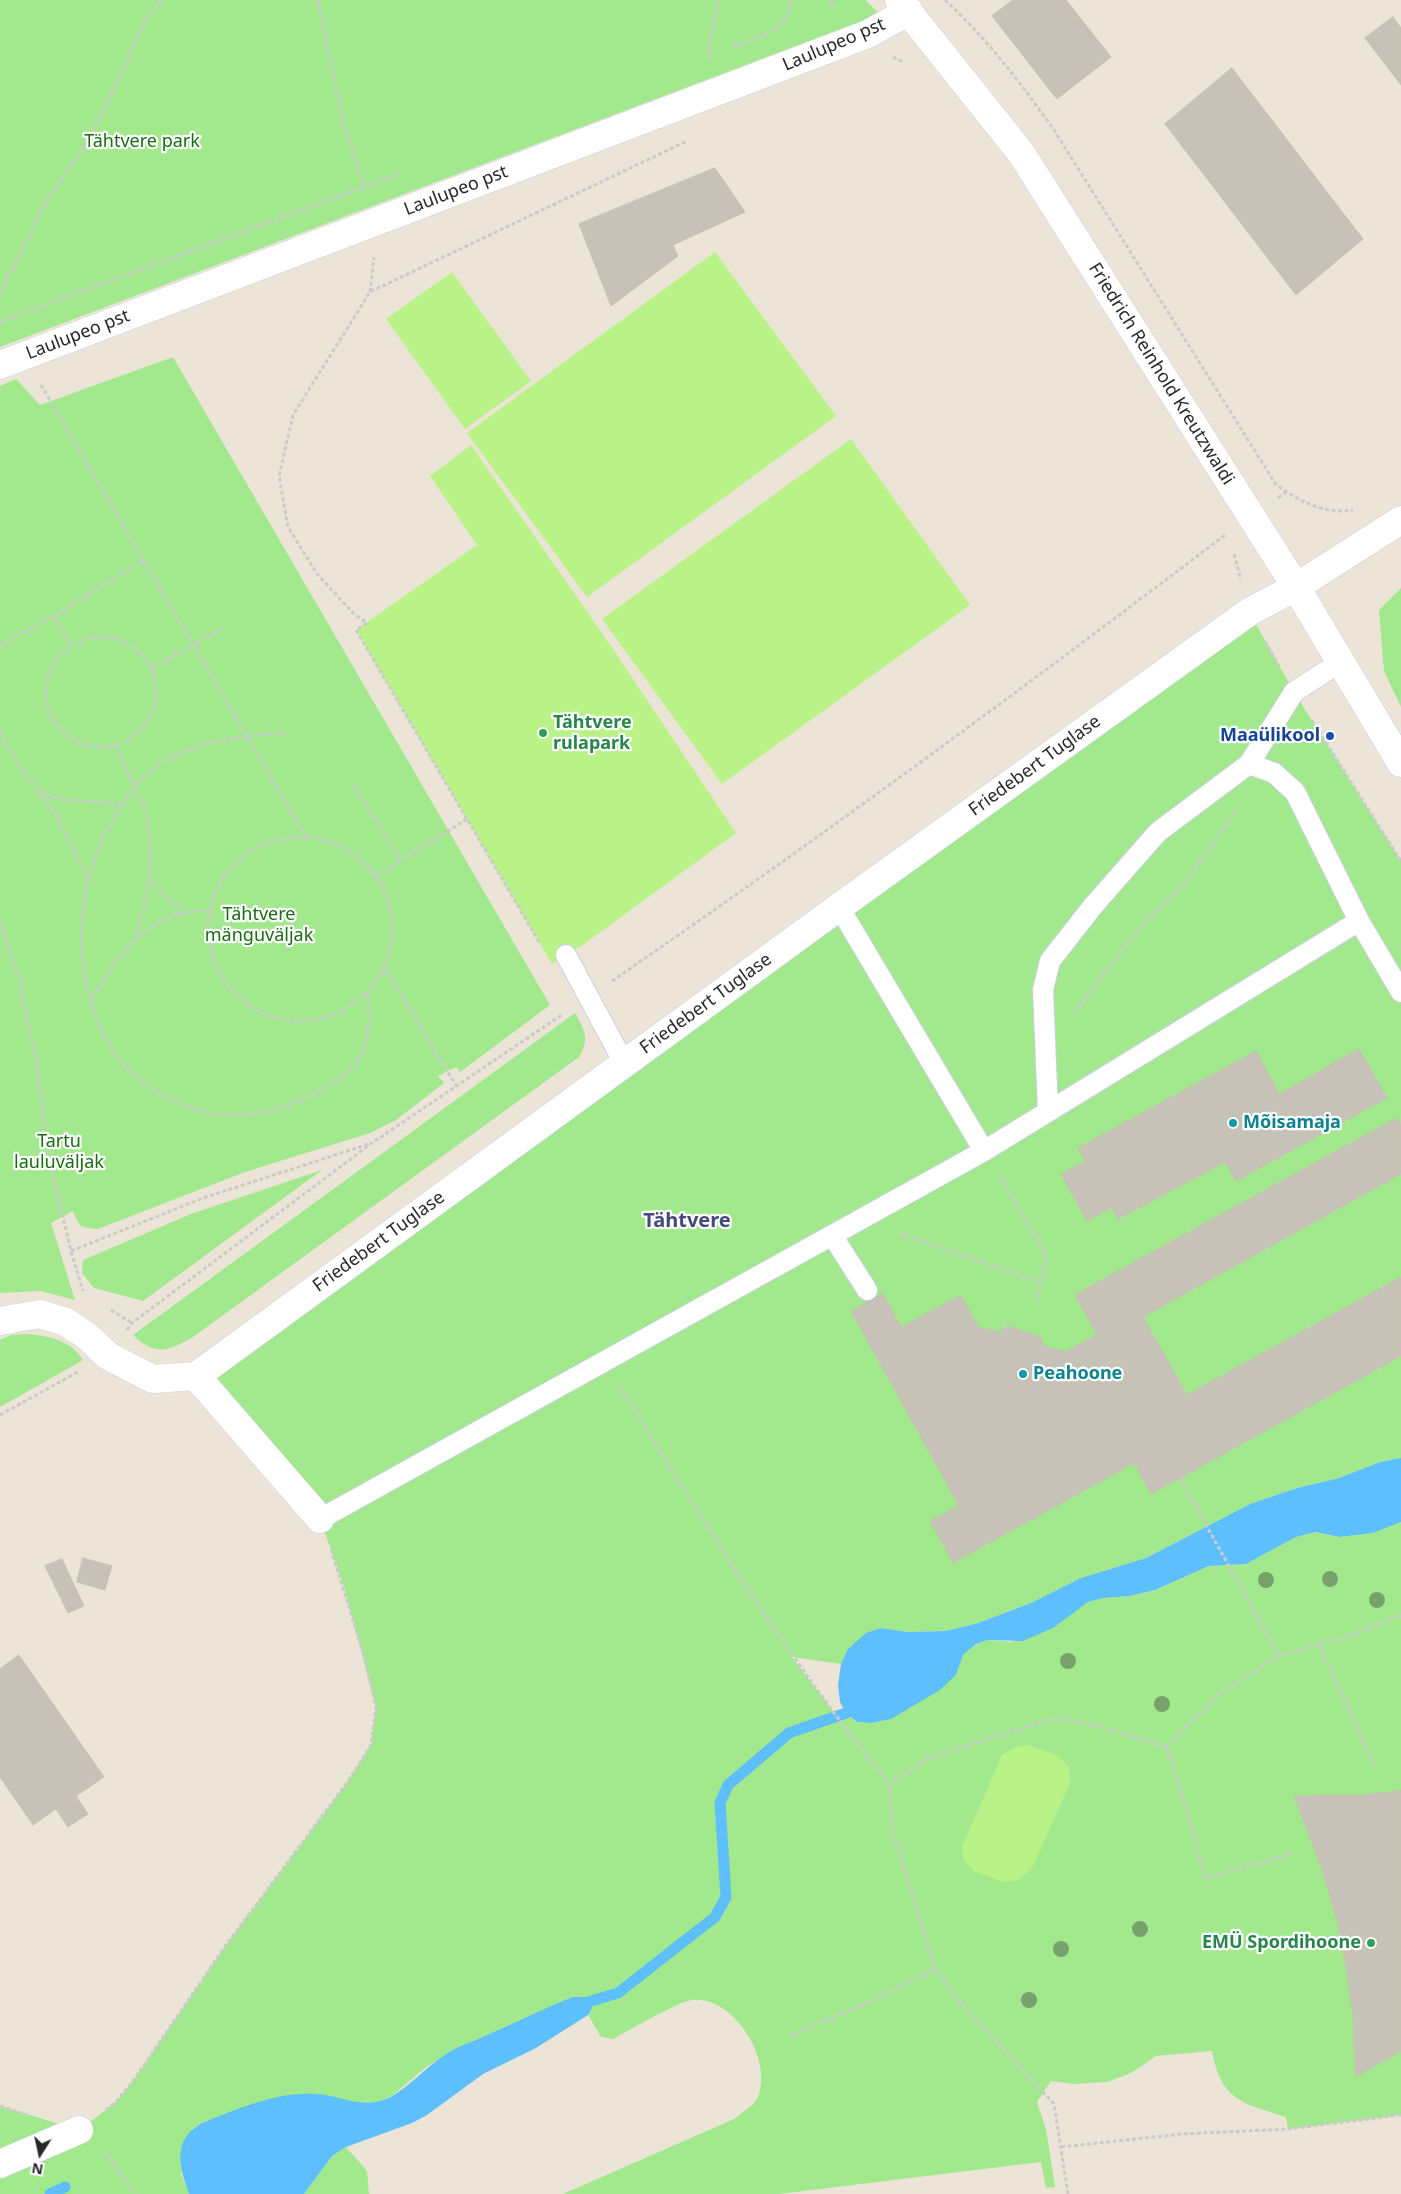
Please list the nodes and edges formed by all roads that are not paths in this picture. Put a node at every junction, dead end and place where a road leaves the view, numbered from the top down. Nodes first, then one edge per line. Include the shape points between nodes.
1 (904, 6) edge
2 (12, 360) edge
3 (1401, 520) edge
4 (1296, 587) junction
5 (1340, 662) junction
6 (1401, 763) edge
7 (1249, 764) junction
8 (839, 906) junction
9 (1359, 921) junction
10 (566, 956) road end
11 (1401, 992) edge
12 (624, 1063) junction
13 (1048, 1111) junction
14 (984, 1151) junction
15 (832, 1235) junction
16 (867, 1290) dead end
17 (0, 1321) edge
18 (196, 1376) junction
19 (320, 1519) joint
20 (79, 2130) road end
21 (0, 2164) edge

1 - 2 street, Laulupeo pst via 868,34
1 - 4 street, Friedrich Reinhold Kreutzwaldi via 1021,153
3 - 4 street, Friedebert Tuglase
4 - 5 street, Friedrich Reinhold Kreutzwaldi
4 - 8 street, Friedebert Tuglase via 1249,612
5 - 6 street, Friedrich Reinhold Kreutzwaldi
5 - 7 lane via 1294,692
7 - 9 lane via 1274,773 1295,792
7 - 13 lane via 1158,832 1050,961 1044,990
8 - 12 street, Friedebert Tuglase
8 - 14 lane
9 - 11 lane
9 - 13 lane
10 - 12 lane
12 - 18 street, Friedebert Tuglase
13 - 14 lane
14 - 15 lane
15 - 16 lane
15 - 19 lane
17 - 18 street via 40,1314 66,1322 108,1356 153,1379
18 - 19 street
20 - 21 street

